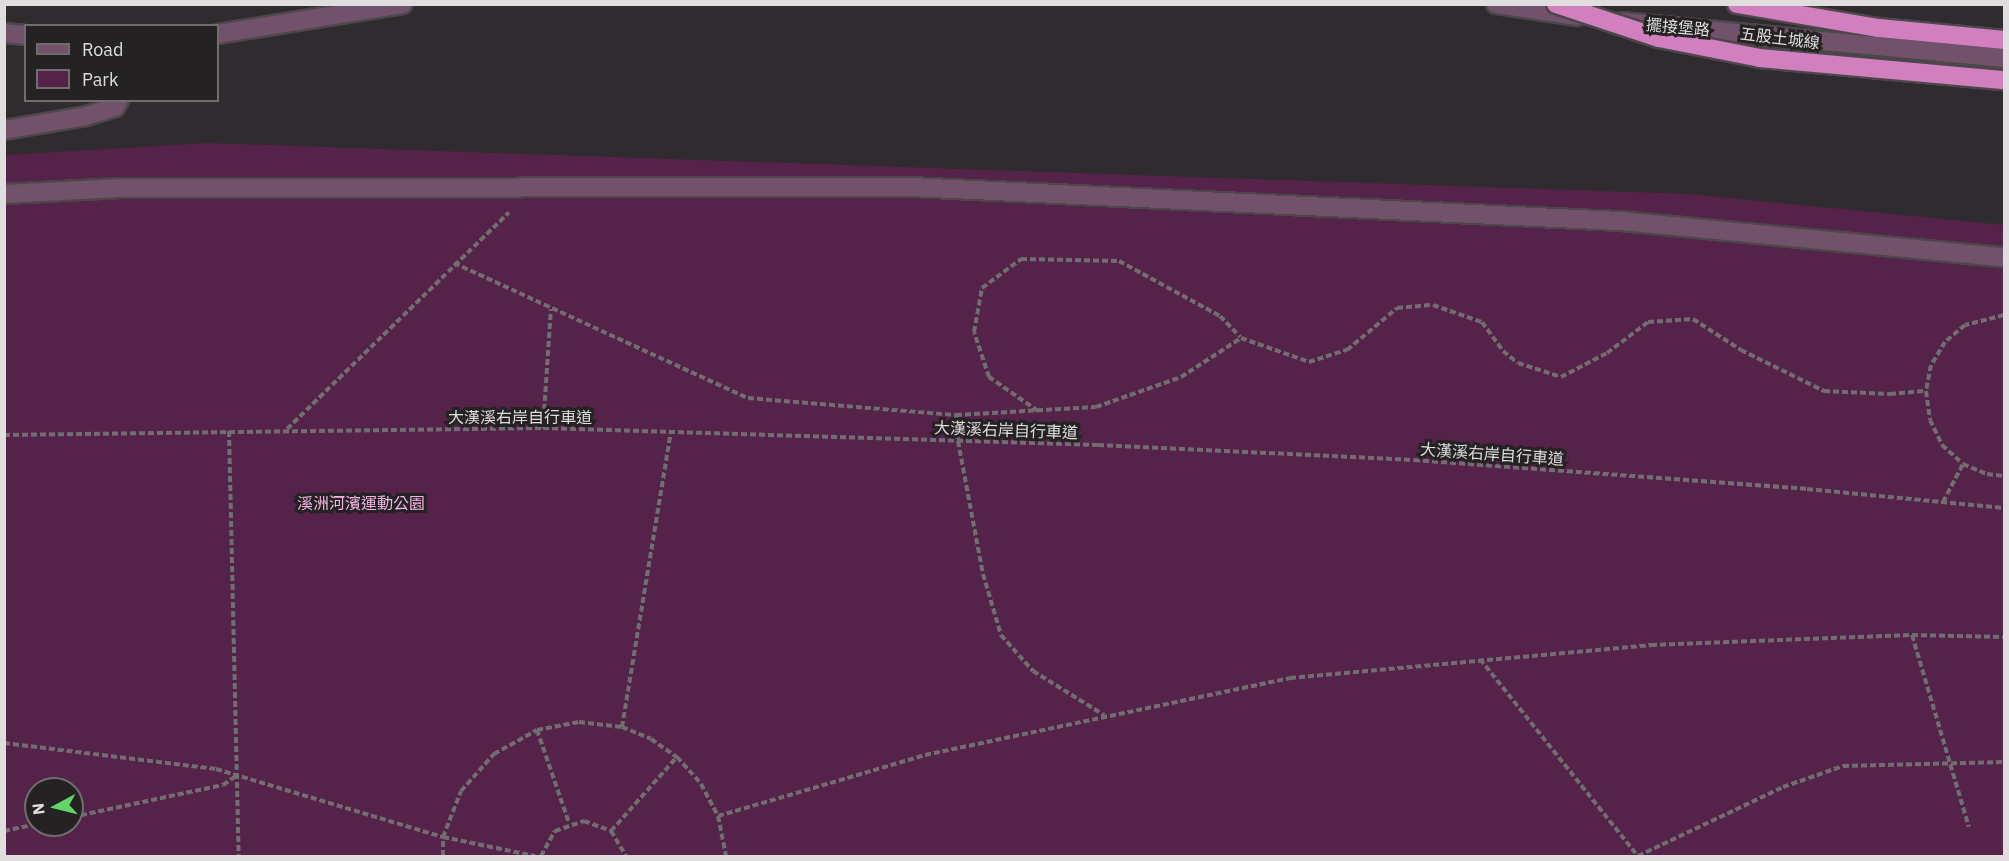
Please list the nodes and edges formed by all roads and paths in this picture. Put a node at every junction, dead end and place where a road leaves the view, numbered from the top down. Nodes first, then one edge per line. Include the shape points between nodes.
1 (403, 4) edge
2 (1496, 4) edge
3 (1556, 4) edge
4 (1737, 4) edge
5 (4, 33) edge
6 (219, 34) edge
7 (24, 35) edge
8 (2004, 40) edge
9 (2004, 58) edge
10 (2004, 80) edge
11 (118, 102) edge
12 (4, 130) edge
13 (4, 194) edge
14 (512, 210) dead end
15 (2004, 256) edge
16 (454, 263) junction
17 (551, 309) junction
18 (2004, 315) edge
19 (1241, 338) junction
20 (1926, 391) junction
21 (1038, 411) junction
22 (956, 415) junction
23 (543, 428) junction
24 (286, 429) junction
25 (228, 431) junction
26 (671, 432) junction
27 (4, 435) edge
28 (957, 441) junction
29 (1963, 464) junction
30 (2004, 476) edge
31 (1943, 502) junction
32 (2004, 508) edge
33 (1912, 635) junction
34 (2004, 637) edge
35 (1480, 659) junction
36 (1105, 715) junction
37 (622, 727) junction
38 (537, 730) junction
39 (4, 743) edge
40 (677, 757) junction
41 (1950, 762) junction
42 (2004, 762) edge
43 (237, 776) junction
44 (84, 814) edge
45 (718, 816) junction
46 (569, 823) junction
47 (24, 827) edge
48 (1969, 827) dead end
49 (4, 831) edge
50 (611, 831) junction
51 (443, 837) junction
52 (239, 856) edge
53 (443, 856) edge
54 (535, 856) edge
55 (541, 856) edge
56 (626, 856) edge
57 (726, 856) edge
58 (1638, 856) edge

1 - 6 street
2 - 9 street, 擺接堡路 via 1619,22
3 - 10 highway, 五股土城線, bridge via 1659,38 1760,58
4 - 8 highway, 五股土城線 via 1879,28
5 - 7 street
11 - 12 street via 115,107 86,116
13 - 15 street via 120,188 911,187 1620,221
14 - 16 path
16 - 17 path
16 - 24 path
17 - 22 path via 748,398
17 - 23 path
18 - 20 path via 1965,325 1945,342 1931,365
19 - 20 path via 1309,362 1347,350 1397,308 1433,305 1482,322 1503,351 1518,363 1561,377 1607,353 1648,322 1693,320 1741,350 1824,391
19 - 21 path via 1181,377 1096,407
19 - 21 path via 1220,316 1119,261 1021,260 982,288 974,332 990,377
20 - 29 path via 1930,420 1942,445
21 - 22 path
22 - 28 path
23 - 24 path, 大漢溪右岸自行車道
23 - 26 path, 大漢溪右岸自行車道
24 - 25 path, 大漢溪右岸自行車道
25 - 27 path, 大漢溪右岸自行車道
25 - 43 path
26 - 28 path, 大漢溪右岸自行車道
26 - 37 path
28 - 31 path, 大漢溪右岸自行車道 via 1414,460
28 - 36 path via 983,574 1001,635 1033,670
29 - 30 path
29 - 31 path
31 - 32 path, 大漢溪右岸自行車道
33 - 34 path
33 - 35 path via 1651,645
33 - 41 path
35 - 36 path via 1290,678
35 - 58 path
36 - 45 path via 925,755
37 - 38 path via 579,722
37 - 40 path via 651,739
38 - 46 path
38 - 51 path via 494,754 461,791
39 - 43 path
40 - 45 path via 701,784
40 - 50 path
41 - 42 path
41 - 48 path
41 - 58 path via 1843,766 1783,787
43 - 44 path via 223,785
43 - 51 path
43 - 52 path
45 - 57 path
46 - 50 path via 598,824
46 - 55 path via 555,831
47 - 49 path
50 - 56 path
51 - 53 path
51 - 54 path

